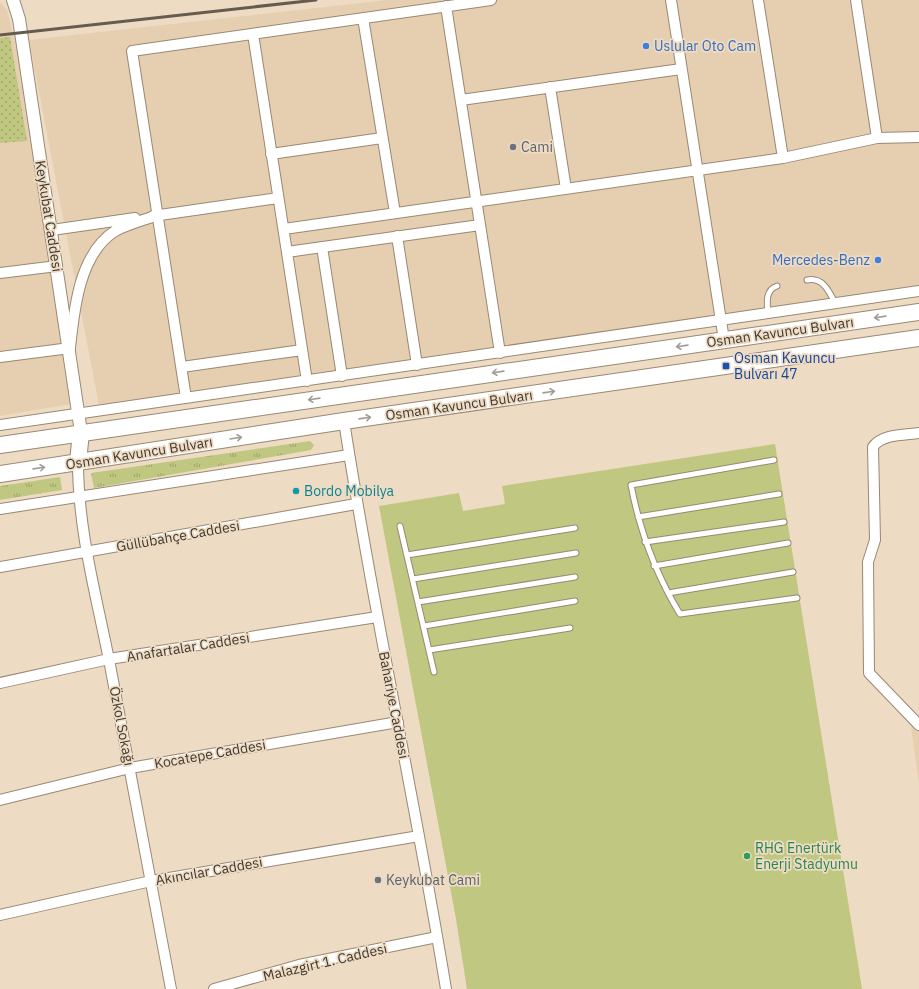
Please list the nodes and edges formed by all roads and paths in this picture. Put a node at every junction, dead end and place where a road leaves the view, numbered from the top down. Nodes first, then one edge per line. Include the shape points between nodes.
1 (13, 0) edge
2 (491, 0) edge
3 (671, 0) edge
4 (758, 0) edge
5 (856, 0) edge
6 (446, 6) junction
7 (363, 18) junction
8 (253, 34) junction
9 (681, 69) junction
10 (550, 88) junction
11 (461, 100) junction
12 (919, 137) edge
13 (382, 138) junction
14 (877, 138) junction
15 (271, 154) junction
16 (783, 158) junction
17 (698, 170) junction
18 (566, 189) junction
19 (278, 198) junction
20 (478, 202) junction
21 (394, 213) junction
22 (158, 215) junction
23 (480, 224) junction
24 (284, 229) junction
25 (52, 230) junction
26 (397, 236) junction
27 (322, 247) junction
28 (287, 252) junction
29 (57, 266) junction
30 (0, 273) edge
31 (807, 280) dead end
32 (777, 286) dead end
33 (919, 291) edge
34 (835, 304) junction
35 (919, 312) edge
36 (768, 314) junction
37 (721, 321) junction
38 (919, 338) edge
39 (724, 340) junction
40 (70, 348) junction
41 (302, 350) junction
42 (500, 353) junction
43 (0, 357) edge
44 (417, 365) junction
45 (182, 367) junction
46 (342, 376) junction
47 (307, 381) junction
48 (186, 398) junction
49 (80, 413) junction
50 (344, 421) junction
51 (0, 425) edge
52 (81, 432) junction
53 (919, 433) edge
54 (0, 445) edge
55 (349, 455) junction
56 (774, 460) dead end
57 (78, 462) junction
58 (0, 474) edge
59 (779, 494) dead end
60 (78, 497) junction
61 (356, 504) junction
62 (0, 509) edge
63 (638, 517) junction
64 (784, 522) dead end
65 (400, 526) dead end
66 (575, 528) dead end
67 (645, 542) junction
68 (788, 543) dead end
69 (86, 552) junction
70 (576, 553) dead end
71 (407, 555) junction
72 (654, 566) junction
73 (0, 567) edge
74 (793, 572) dead end
75 (575, 577) dead end
76 (413, 579) junction
77 (668, 593) junction
78 (797, 598) dead end
79 (575, 601) dead end
80 (418, 602) junction
81 (377, 617) junction
82 (424, 626) junction
83 (570, 628) dead end
84 (429, 650) junction
85 (109, 659) junction
86 (434, 672) dead end
87 (0, 683) edge
88 (398, 722) junction
89 (919, 725) edge
90 (130, 768) junction
91 (0, 800) edge
92 (419, 836) junction
93 (151, 881) junction
94 (0, 915) edge
95 (437, 937) junction
96 (171, 989) edge
97 (214, 989) edge
98 (446, 989) edge

1 - 25 street, Keykubat Caddesi via 19,19
2 - 6 street
3 - 9 street
4 - 16 street
5 - 14 street
6 - 7 street
6 - 11 street
7 - 8 street
7 - 13 street
8 - 15 street
8 - 22 street via 132,51
9 - 10 street
9 - 17 street
10 - 11 street
10 - 18 street
11 - 20 street
12 - 14 street
13 - 15 street
13 - 21 street
14 - 16 street
15 - 19 street
16 - 17 street
17 - 18 street
17 - 37 street
18 - 20 street
19 - 22 street
19 - 24 street
20 - 21 street
20 - 23 street
21 - 24 street
22 - 25 street
22 - 40 street via 115,231 95,252 81,287
22 - 45 street
23 - 26 street
23 - 42 street
24 - 28 street
25 - 29 street, Keykubat Caddesi
26 - 27 street
26 - 44 street
27 - 28 street
27 - 46 street
28 - 41 street
29 - 30 street
29 - 40 street, Keykubat Caddesi
31 - 34 lane via 824,284
32 - 36 lane via 767,296
33 - 34 street
34 - 36 street
35 -> 39 highway, Osman Kavuncu Bulvarı
36 - 37 street
37 - 39 street
37 - 42 street
50 -> 38 highway, Osman Kavuncu Bulvarı
39 -> 52 highway, Osman Kavuncu Bulvarı
40 - 43 street
40 - 49 street, Keykubat Caddesi
41 - 45 street
41 - 47 street
42 - 44 street
44 - 46 street
45 - 48 street
46 - 47 street
47 - 48 street
48 - 49 street
49 - 51 street
49 - 52 street, Keykubat Caddesi
50 - 55 street, Bahariye Caddesi
57 -> 50 highway, Osman Kavuncu Bulvarı
52 - 54 highway, Osman Kavuncu Bulvarı
52 - 57 highway
53 - 89 street via 883,438 873,447 875,540 868,562 869,673
55 - 60 street
55 - 61 street, Bahariye Caddesi
56 - 63 lane via 631,484
58 -> 57 highway, Osman Kavuncu Bulvarı
57 - 60 street, Özkol Sokağı
59 - 63 lane
60 - 62 street
60 - 69 street, Özkol Sokağı
61 - 69 street, Güllübahçe Caddesi
61 - 81 street, Bahariye Caddesi
63 - 67 lane
64 - 67 lane
65 - 71 lane
66 - 71 lane
67 - 72 lane
68 - 72 lane
69 - 73 street, Güllübahçe Caddesi
69 - 85 street, Özkol Sokağı
70 - 76 lane
71 - 76 lane
72 - 77 lane
74 - 77 lane
75 - 80 lane
76 - 80 lane
77 - 78 lane via 680,614
79 - 82 lane
80 - 82 lane
81 - 85 street, Anafartalar Caddesi
81 - 88 street, Bahariye Caddesi
82 - 84 lane
83 - 84 lane
84 - 86 lane
85 - 87 street, Anafartalar Caddesi
85 - 90 street, Özkol Sokağı
88 - 90 street, Kocatepe Caddesi
88 - 92 street, Bahariye Caddesi
90 - 91 street, Kocatepe Caddesi
90 - 93 street, Özkol Sokağı
92 - 93 street, Akıncılar Caddesi
92 - 95 street, Bahariye Caddesi
93 - 94 street, Akıncılar Caddesi
93 - 96 street, Özkol Sokağı
95 - 97 street, Malazgirt 1. Caddesi via 299,965
95 - 98 street, Bahariye Caddesi

